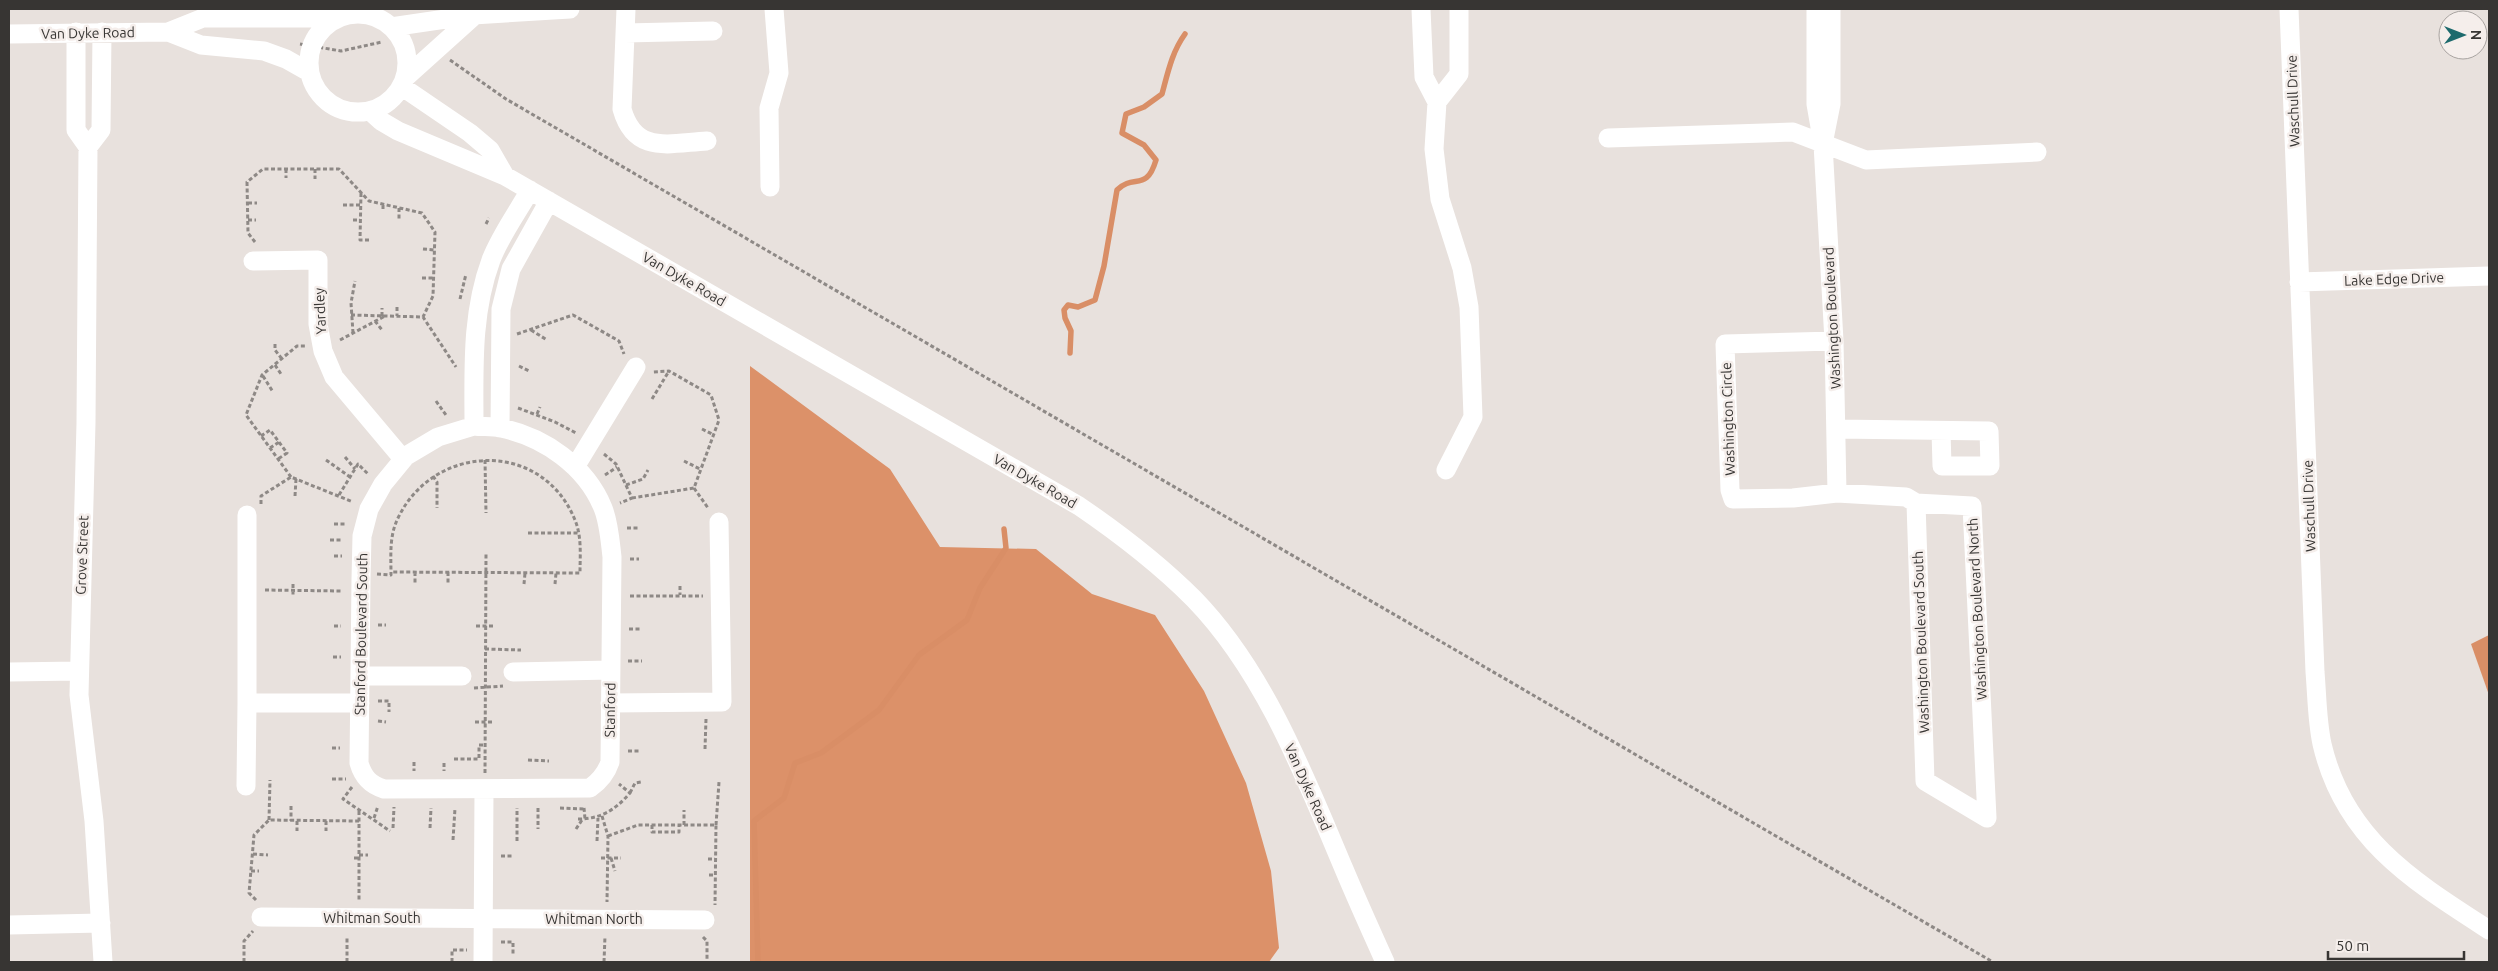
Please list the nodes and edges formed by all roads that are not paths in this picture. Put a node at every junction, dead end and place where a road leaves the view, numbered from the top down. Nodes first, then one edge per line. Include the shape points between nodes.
1 (570, 9) edge
2 (626, 9) edge
3 (774, 9) edge
4 (1421, 9) edge
5 (1458, 9) edge
6 (1816, 9) edge
7 (1831, 9) edge
8 (2289, 9) edge
9 (475, 15) junction
10 (336, 18) junction
11 (391, 27) junction
12 (713, 31) dead end
13 (76, 32) junction
14 (102, 32) junction
15 (168, 32) junction
16 (625, 33) junction
17 (9, 34) edge
18 (309, 72) junction
19 (403, 82) junction
20 (1437, 102) junction
21 (370, 111) junction
22 (1608, 138) dead end
23 (707, 141) dead end
24 (1823, 144) junction
25 (88, 147) junction
26 (2037, 152) dead end
27 (505, 176) junction
28 (770, 187) dead end
29 (530, 190) junction
30 (549, 202) junction
31 (255, 253) road end
32 (2489, 276) edge
33 (2299, 282) junction
34 (1834, 341) junction
35 (636, 368) road end
36 (474, 426) junction
37 (500, 428) junction
38 (1837, 429) junction
39 (1941, 430) dead end
40 (403, 459) junction
41 (575, 467) junction
42 (1446, 470) dead end
43 (1837, 493) junction
44 (1916, 503) junction
45 (254, 514) road end
46 (716, 518) road end
47 (611, 670) junction
48 (9, 672) edge
49 (79, 672) junction
50 (360, 676) junction
51 (510, 679) road end
52 (464, 682) road end
53 (247, 703) junction
54 (610, 703) junction
55 (372, 704) junction
56 (484, 780) junction
57 (246, 786) dead end
58 (1987, 818) joint
59 (710, 914) road end
60 (259, 915) road end
61 (484, 918) junction
62 (101, 923) junction
63 (9, 925) edge
64 (2489, 930) edge
65 (103, 962) edge
66 (483, 962) edge
67 (1385, 962) edge

1 - 9 street
2 - 16 street
3 - 28 street via 779,73 769,108
4 - 20 street via 1424,77
5 - 20 street via 1458,74
6 - 24 street, Washington Boulevard via 1816,104
7 - 24 street, Washington Boulevard via 1831,104
8 - 33 street, Waschull Drive
9 - 11 street
9 - 19 street
10 - 11 street, Van Dyke Road via 367,14
10 - 15 street, Van Dyke Road via 203,18
10 - 18 street via 303,45 309,56
11 - 19 street via 404,46 407,62
12 - 16 street
13 - 14 street, Van Dyke Road
13 - 17 street, Van Dyke Road
13 - 25 street, Grove Street via 76,130
14 - 15 street, Van Dyke Road
14 - 25 street via 101,130
15 - 18 street, Van Dyke Road via 201,45 264,51
16 - 23 street via 622,109 625,121 641,140 650,144
18 - 21 street via 314,87 324,100 353,112
19 - 21 street via 385,104
19 - 27 street via 490,150
20 - 42 street via 1434,149 1440,199 1462,268 1469,308 1473,417
21 - 27 street, Van Dyke Road via 381,122 398,131
22 - 24 street via 1793,132
24 - 26 street via 1866,160
24 - 34 street, Washington Boulevard
25 - 49 street, Grove Street via 86,423
27 - 29 street, Van Dyke Road
29 - 30 street, Van Dyke Road
29 - 36 street via 491,259 477,310
30 - 37 street via 511,269 501,309
30 - 67 street, Van Dyke Road via 1079,506 1124,537 1194,600 1238,654 1279,723
31 - 40 street, Yardley via 318,260 318,324 323,350 334,377
32 - 33 street, Lake Edge Drive
33 - 64 street, Waschull Drive via 2315,672 2322,743 2332,774 2359,826 2389,860
34 - 38 street, Washington Boulevard
34 - 43 street, Washington Circle via 1725,344 1730,490 1733,499
35 - 41 street
36 - 37 street, Stanford
36 - 40 street, Stanford Boulevard South via 438,437
37 - 41 street, Stanford via 543,444
38 - 39 street
38 - 43 street, Washington Boulevard
40 - 50 street, Stanford Boulevard South via 382,484 365,523
41 - 47 street, Stanford via 590,484 608,527 612,556
43 - 44 street, Washington Boulevard North via 1906,497
44 - 58 street, Washington Boulevard South via 1925,781
44 - 58 street, Washington Boulevard North via 1972,506
45 - 53 street
46 - 54 street via 722,702
47 - 51 street
47 - 54 street, Stanford
48 - 49 street
49 - 62 street, Grove Street
50 - 52 street
50 - 55 street, Stanford Boulevard South
53 - 55 street
53 - 57 street
54 - 56 street, Stanford via 610,762 606,773 590,788
55 - 56 street, Stanford Boulevard South via 359,763 367,781 384,789
56 - 61 street
59 - 61 street, Whitman North
60 - 61 street, Whitman South
61 - 66 street
62 - 63 street
62 - 65 street, Grove Street

